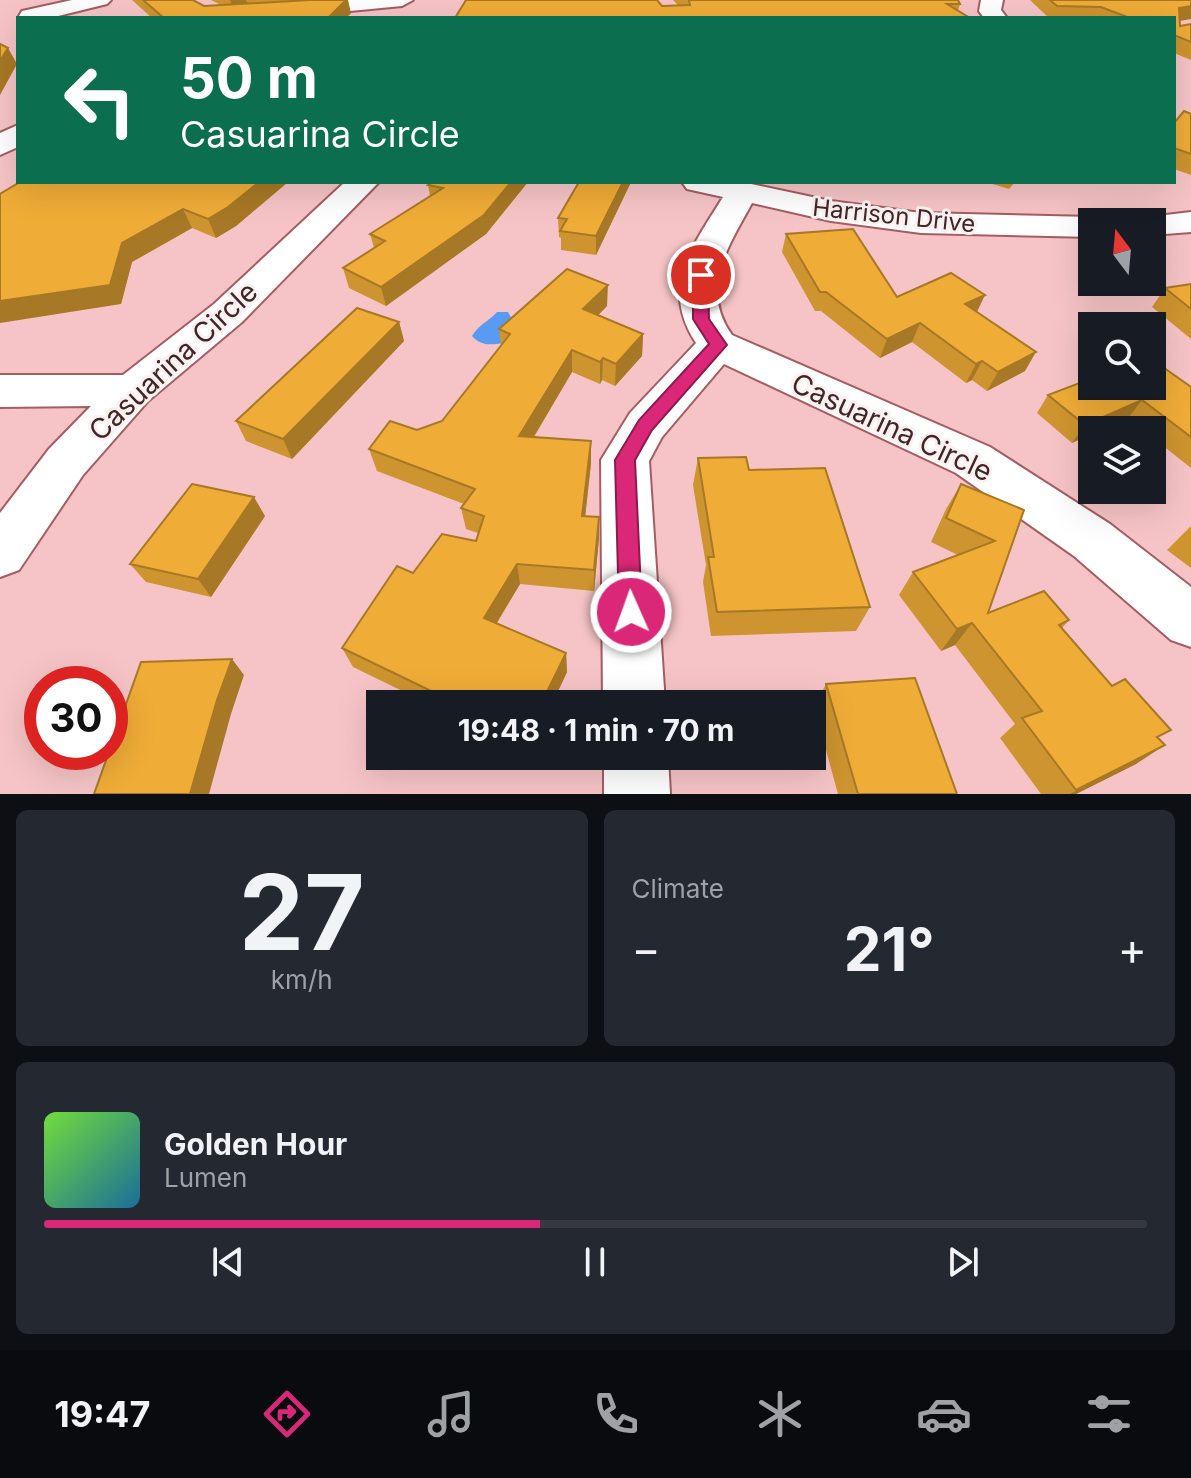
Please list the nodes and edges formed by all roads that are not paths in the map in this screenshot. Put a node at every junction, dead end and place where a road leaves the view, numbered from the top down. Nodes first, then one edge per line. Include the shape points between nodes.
1 (100, 0) edge
2 (402, 0) edge
3 (263, 12) edge
4 (25, 14) edge
5 (361, 184) edge
6 (705, 184) edge
7 (741, 194) junction
8 (1191, 222) edge
9 (1166, 224) edge
10 (1078, 227) edge
11 (718, 345) junction
12 (133, 390) junction
13 (0, 391) edge
14 (0, 554) edge
15 (1191, 621) edge
16 (633, 690) edge
17 (636, 770) edge
18 (637, 794) edge

1 - 4 street
2 - 3 street
5 - 12 street, Casuarina Circle via 228,313
6 - 7 street, Harrison Drive
7 - 10 street, Harrison Drive via 921,223
7 - 11 street via 705,257 701,275 701,319
8 - 9 street
11 - 15 street, Casuarina Circle via 973,460 1092,540
11 - 16 street via 646,425 625,460
12 - 13 street
12 - 14 street, Casuarina Circle via 66,462
17 - 18 street

